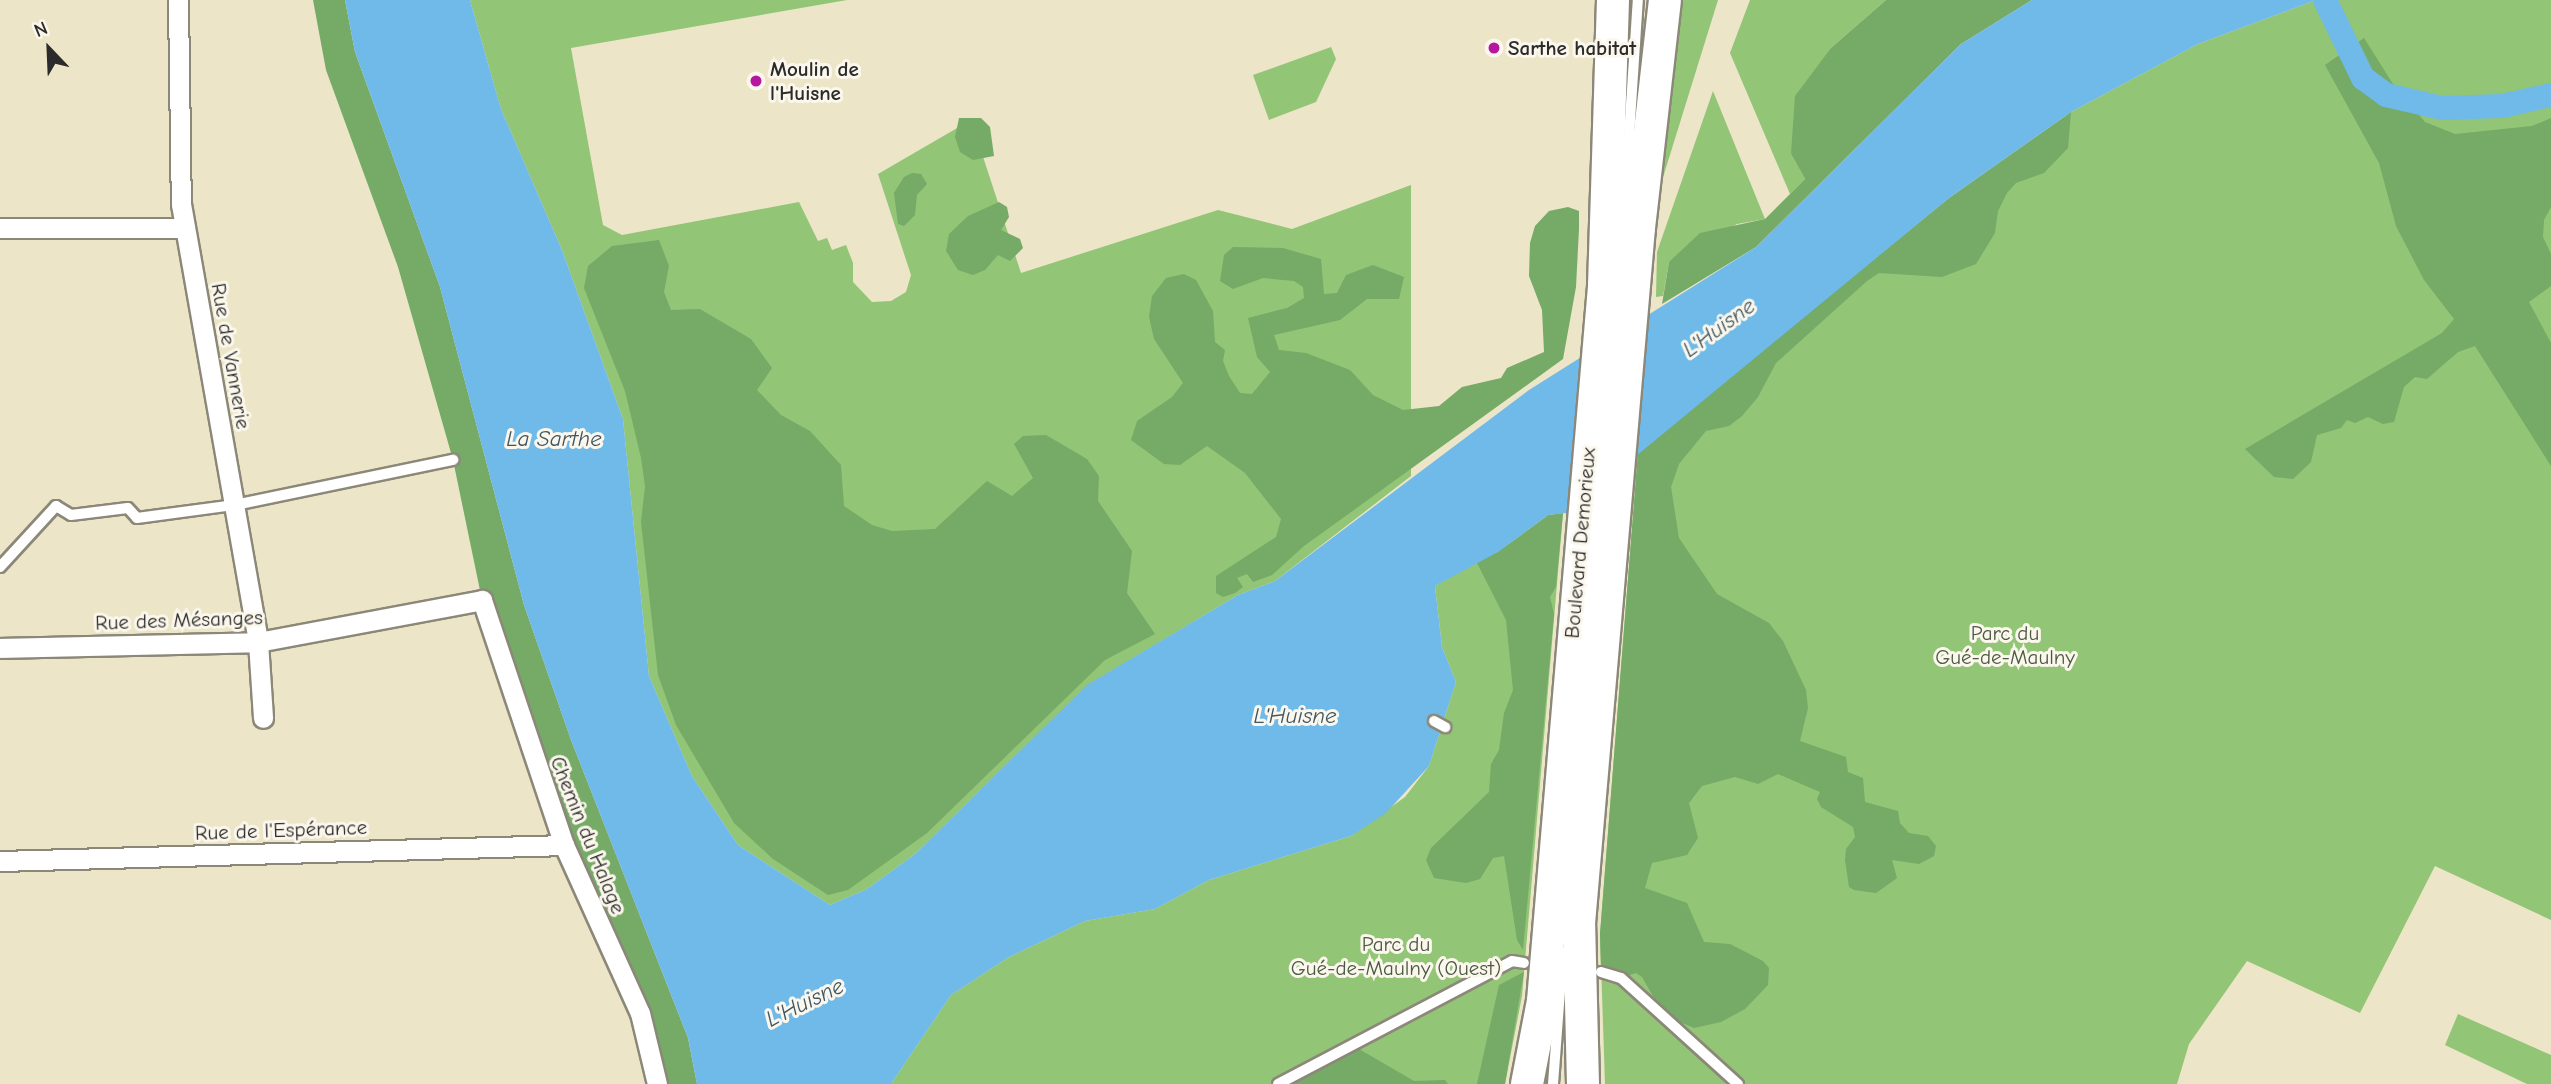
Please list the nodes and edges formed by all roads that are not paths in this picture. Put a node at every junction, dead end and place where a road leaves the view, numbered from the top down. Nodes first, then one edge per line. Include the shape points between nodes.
1 (178, 0) edge
2 (1613, 0) edge
3 (1638, 0) edge
4 (1665, 0) edge
5 (0, 228) edge
6 (185, 228) junction
7 (1621, 275) junction
8 (453, 460) dead end
9 (234, 505) junction
10 (0, 567) edge
11 (482, 600) joint
12 (258, 642) junction
13 (0, 648) edge
14 (263, 718) dead end
15 (1434, 721) dead end
16 (1445, 727) dead end
17 (1578, 744) dead end
18 (1574, 796) dead end
19 (564, 845) junction
20 (0, 861) edge
21 (1564, 932) dead end
22 (1524, 963) dead end
23 (1601, 972) dead end
24 (657, 1084) edge
25 (1278, 1084) edge
26 (1527, 1084) edge
27 (1553, 1084) edge
28 (1583, 1084) edge
29 (1738, 1084) edge

1 - 6 street, Rue de Vannerie
2 - 7 main road, Boulevard Demorieux
3 - 7 lane
4 - 7 main road, Boulevard Demorieux
5 - 6 street
6 - 9 street, Rue de Vannerie
7 - 26 main road, Boulevard Demorieux via 1573,623 1543,1001
7 - 28 main road, Boulevard Demorieux via 1607,606 1579,923
8 - 9 lane
9 - 10 lane via 137,518 128,508 71,515 57,506
9 - 12 street, Rue de Vannerie
11 - 12 street, Rue des Mésanges
11 - 19 street, Chemin du Halage
12 - 13 street, Rue des Mésanges
12 - 14 street, Rue de Vannerie
15 - 16 lane
17 - 18 lane
19 - 20 street, Rue de l'Espérance
19 - 24 street, Chemin du Halage via 640,1013
21 - 27 lane
22 - 25 lane via 1512,961
23 - 29 lane via 1621,978

